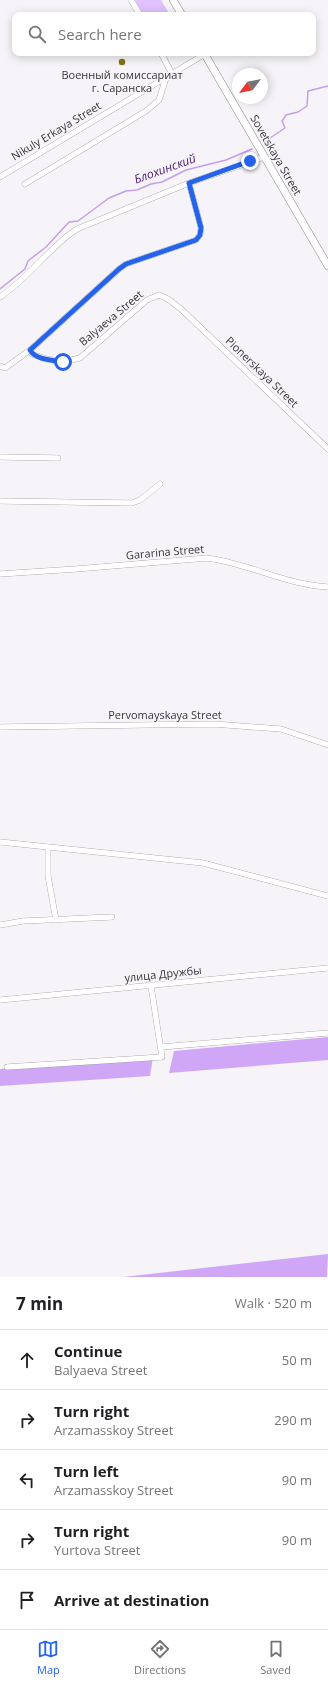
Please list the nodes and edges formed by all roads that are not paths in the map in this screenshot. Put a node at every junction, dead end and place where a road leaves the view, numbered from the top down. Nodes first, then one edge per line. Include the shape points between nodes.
1 (131, 0) edge
2 (173, 0) edge
3 (138, 12) edge
4 (180, 12) edge
5 (163, 56) edge
6 (202, 56) edge
7 (206, 56) edge
8 (172, 74) junction
9 (166, 78) junction
10 (264, 157) junction
11 (0, 177) edge
12 (189, 183) junction
13 (25, 184) dead end
14 (328, 266) edge
15 (0, 297) edge
16 (181, 309) joint
17 (30, 350) junction
18 (0, 366) edge
19 (328, 449) edge
20 (0, 457) edge
21 (58, 458) dead end
22 (160, 484) dead end
23 (0, 501) edge
24 (0, 574) edge
25 (328, 588) edge
26 (0, 727) edge
27 (328, 745) edge
28 (0, 842) edge
29 (48, 847) junction
30 (328, 896) edge
31 (112, 917) dead end
32 (56, 920) junction
33 (0, 925) edge
34 (328, 968) edge
35 (151, 986) junction
36 (0, 1000) edge
37 (328, 1033) edge
38 (161, 1047) junction
39 (7, 1067) dead end

1 - 3 street
2 - 4 main road
5 - 8 street
6 - 8 street, Nikuly Erkaya Street
7 - 10 main road, Sovetskaya Street
8 - 9 street, Nikuly Erkaya Street
9 - 11 street, Nikuly Erkaya Street
9 - 13 street via 159,100 146,111
10 - 12 street
10 - 14 main road, Sovetskaya Street
12 - 15 street via 77,229 64,237 11,290
12 - 17 street via 201,228 196,240 126,264
16 - 17 street, Balyaeva Street via 159,295 153,297 80,358 63,362 32,354
16 - 19 street, Pionerskaya Street
17 - 18 street via 5,368
20 - 21 street
22 - 23 street via 140,500 132,503
24 - 25 street, Gararina Street via 208,558 314,587
26 - 27 street, Pervomayskaya Street via 214,724 281,729
28 - 29 street
29 - 30 street via 203,863
29 - 32 street via 48,876
31 - 32 street
32 - 33 street
34 - 35 street, улица Дружбы
35 - 36 street, улица Дружбы
35 - 38 street
37 - 38 street
38 - 39 street via 162,1057

